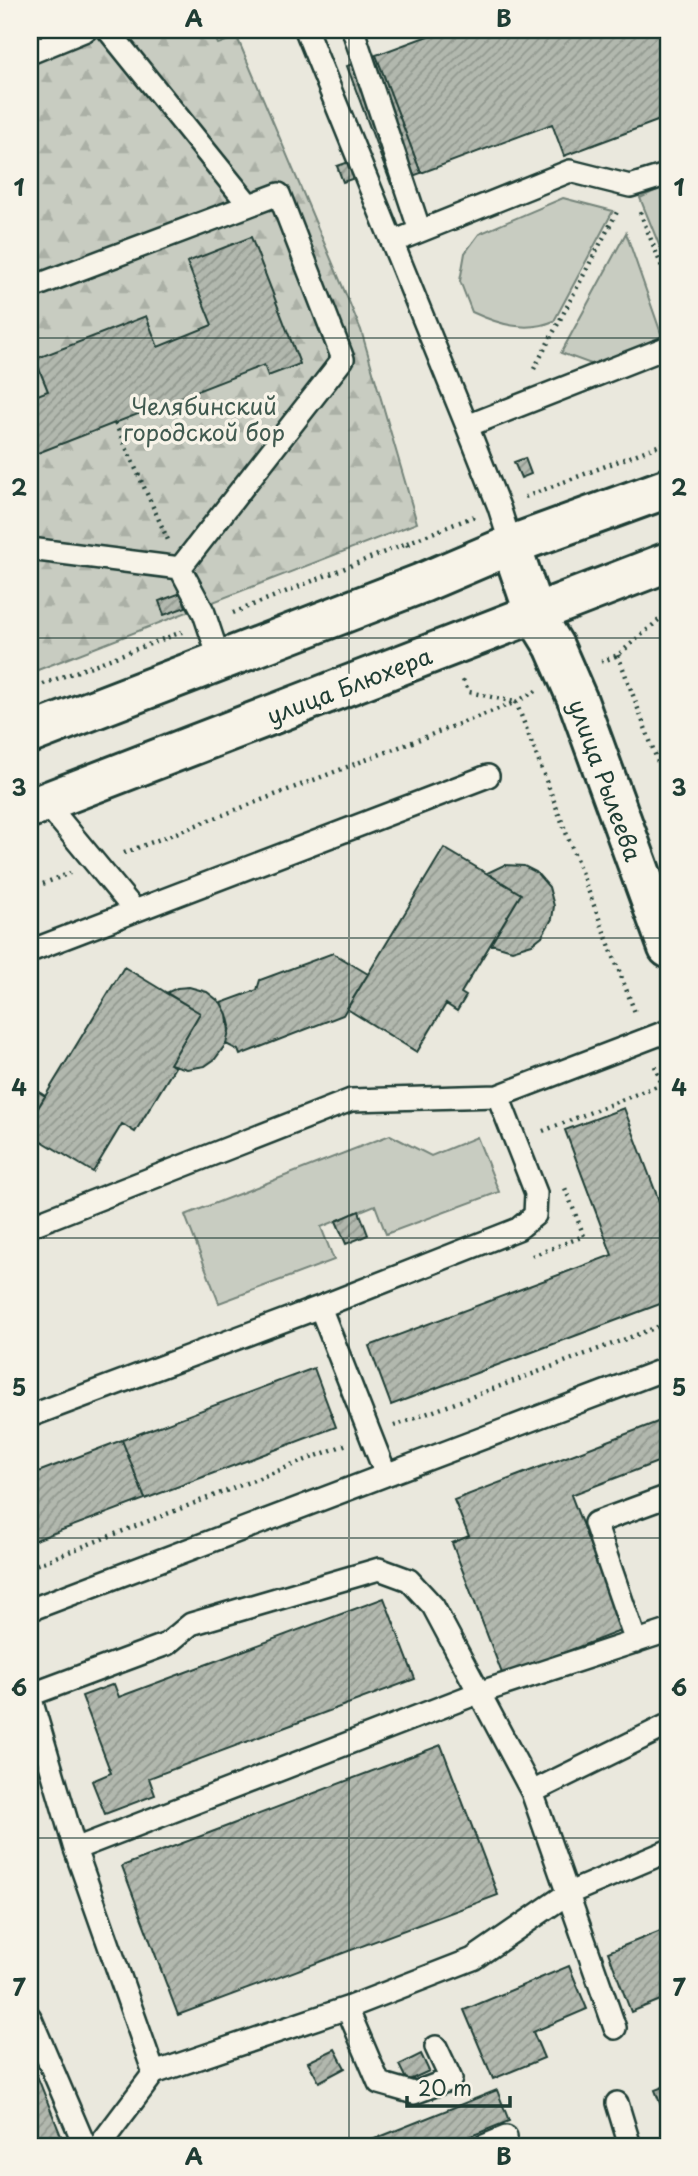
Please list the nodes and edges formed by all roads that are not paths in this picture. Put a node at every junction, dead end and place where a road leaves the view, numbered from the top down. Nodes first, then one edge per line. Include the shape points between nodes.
1 (86, 30) edge
2 (108, 30) edge
3 (306, 30) edge
4 (353, 30) edge
5 (30, 53) edge
6 (668, 172) edge
7 (249, 205) junction
8 (420, 232) junction
9 (393, 242) junction
10 (30, 288) edge
11 (668, 346) edge
12 (467, 426) junction
13 (668, 488) edge
14 (511, 545) junction
15 (30, 549) edge
16 (668, 562) edge
17 (180, 568) junction
18 (535, 615) junction
19 (220, 661) junction
20 (30, 734) edge
21 (488, 776) dead end
22 (37, 805) edge
23 (135, 911) junction
24 (668, 948) edge
25 (30, 951) edge
26 (668, 1031) edge
27 (498, 1096) junction
28 (30, 1226) edge
29 (320, 1307) junction
30 (668, 1368) edge
31 (30, 1416) edge
32 (386, 1475) junction
33 (668, 1499) edge
34 (32, 1609) dead end
35 (668, 1631) edge
36 (636, 1642) junction
37 (478, 1693) junction
38 (30, 1696) edge
39 (668, 1725) edge
40 (532, 1791) junction
41 (75, 1849) junction
42 (668, 1851) edge
43 (566, 1894) junction
44 (347, 2008) junction
45 (30, 2017) edge
46 (615, 2028) dead end
47 (436, 2047) dead end
48 (154, 2073) junction
49 (617, 2103) dead end
50 (506, 2137) dead end
51 (85, 2146) edge
52 (99, 2146) edge
53 (484, 2146) edge
54 (629, 2146) edge

1 - 5 lane
2 - 7 lane
3 - 9 lane
4 - 8 lane
6 - 8 lane via 630,186 570,171
7 - 10 lane
7 - 17 lane via 279,194 343,359
8 - 9 lane
9 - 12 lane
11 - 12 lane
12 - 14 lane
13 - 14 main road
14 - 18 main road, улица Рылеева
14 - 19 main road
15 - 17 lane
16 - 18 main road, улица Блюхера
17 - 19 lane via 204,613
18 - 22 main road, улица Блюхера
18 - 24 main road, улица Рылеева via 578,701
19 - 20 main road
21 - 23 lane
22 - 23 lane
23 - 25 lane
26 - 27 lane
27 - 28 lane via 351,1100
27 - 29 lane via 536,1193 535,1215 518,1229
29 - 31 lane
29 - 32 lane
30 - 32 lane
32 - 34 lane
33 - 36 lane via 595,1523
35 - 36 lane
36 - 37 lane
37 - 38 lane via 433,1606 409,1580 379,1569 191,1623 167,1644
37 - 40 lane
37 - 41 lane
38 - 41 lane
39 - 40 lane
40 - 43 lane
41 - 48 lane
42 - 43 lane
43 - 44 lane via 473,1959
43 - 46 lane
44 - 47 lane via 379,2083 414,2093 451,2079
44 - 48 lane
45 - 51 lane
48 - 52 lane
49 - 54 lane
50 - 53 lane

